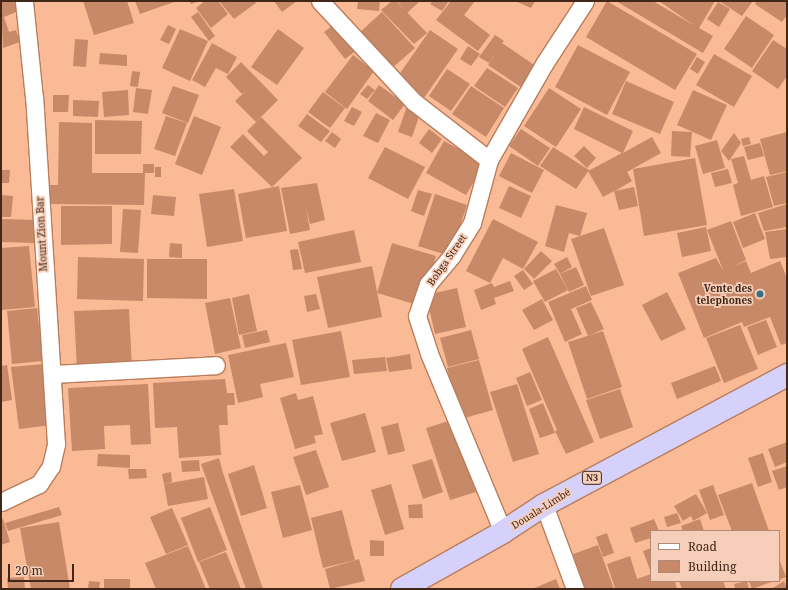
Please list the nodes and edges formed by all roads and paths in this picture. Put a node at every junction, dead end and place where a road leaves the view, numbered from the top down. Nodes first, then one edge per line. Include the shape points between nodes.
1 (24, 1) edge
2 (320, 1) edge
3 (585, 1) edge
4 (489, 160) junction
5 (216, 365) dead end
6 (52, 374) junction
7 (787, 375) edge
8 (1, 502) edge
9 (544, 505) junction
10 (504, 532) junction
11 (402, 589) edge
12 (575, 589) edge

1 - 6 street, Mount Zion Bar via 34,98
2 - 4 street via 414,102
3 - 4 street, Bobga Street via 544,64
4 - 10 street, Bobga Street via 472,223 452,255 428,284 417,316 429,353
5 - 6 street
6 - 8 street, Mount Zion Bar via 56,444 51,466 39,484
7 - 9 highway, Douala-Limbé / N3
9 - 10 highway, Douala-Limbé / N3
9 - 12 street
10 - 11 highway, Douala-Limbé / N3

